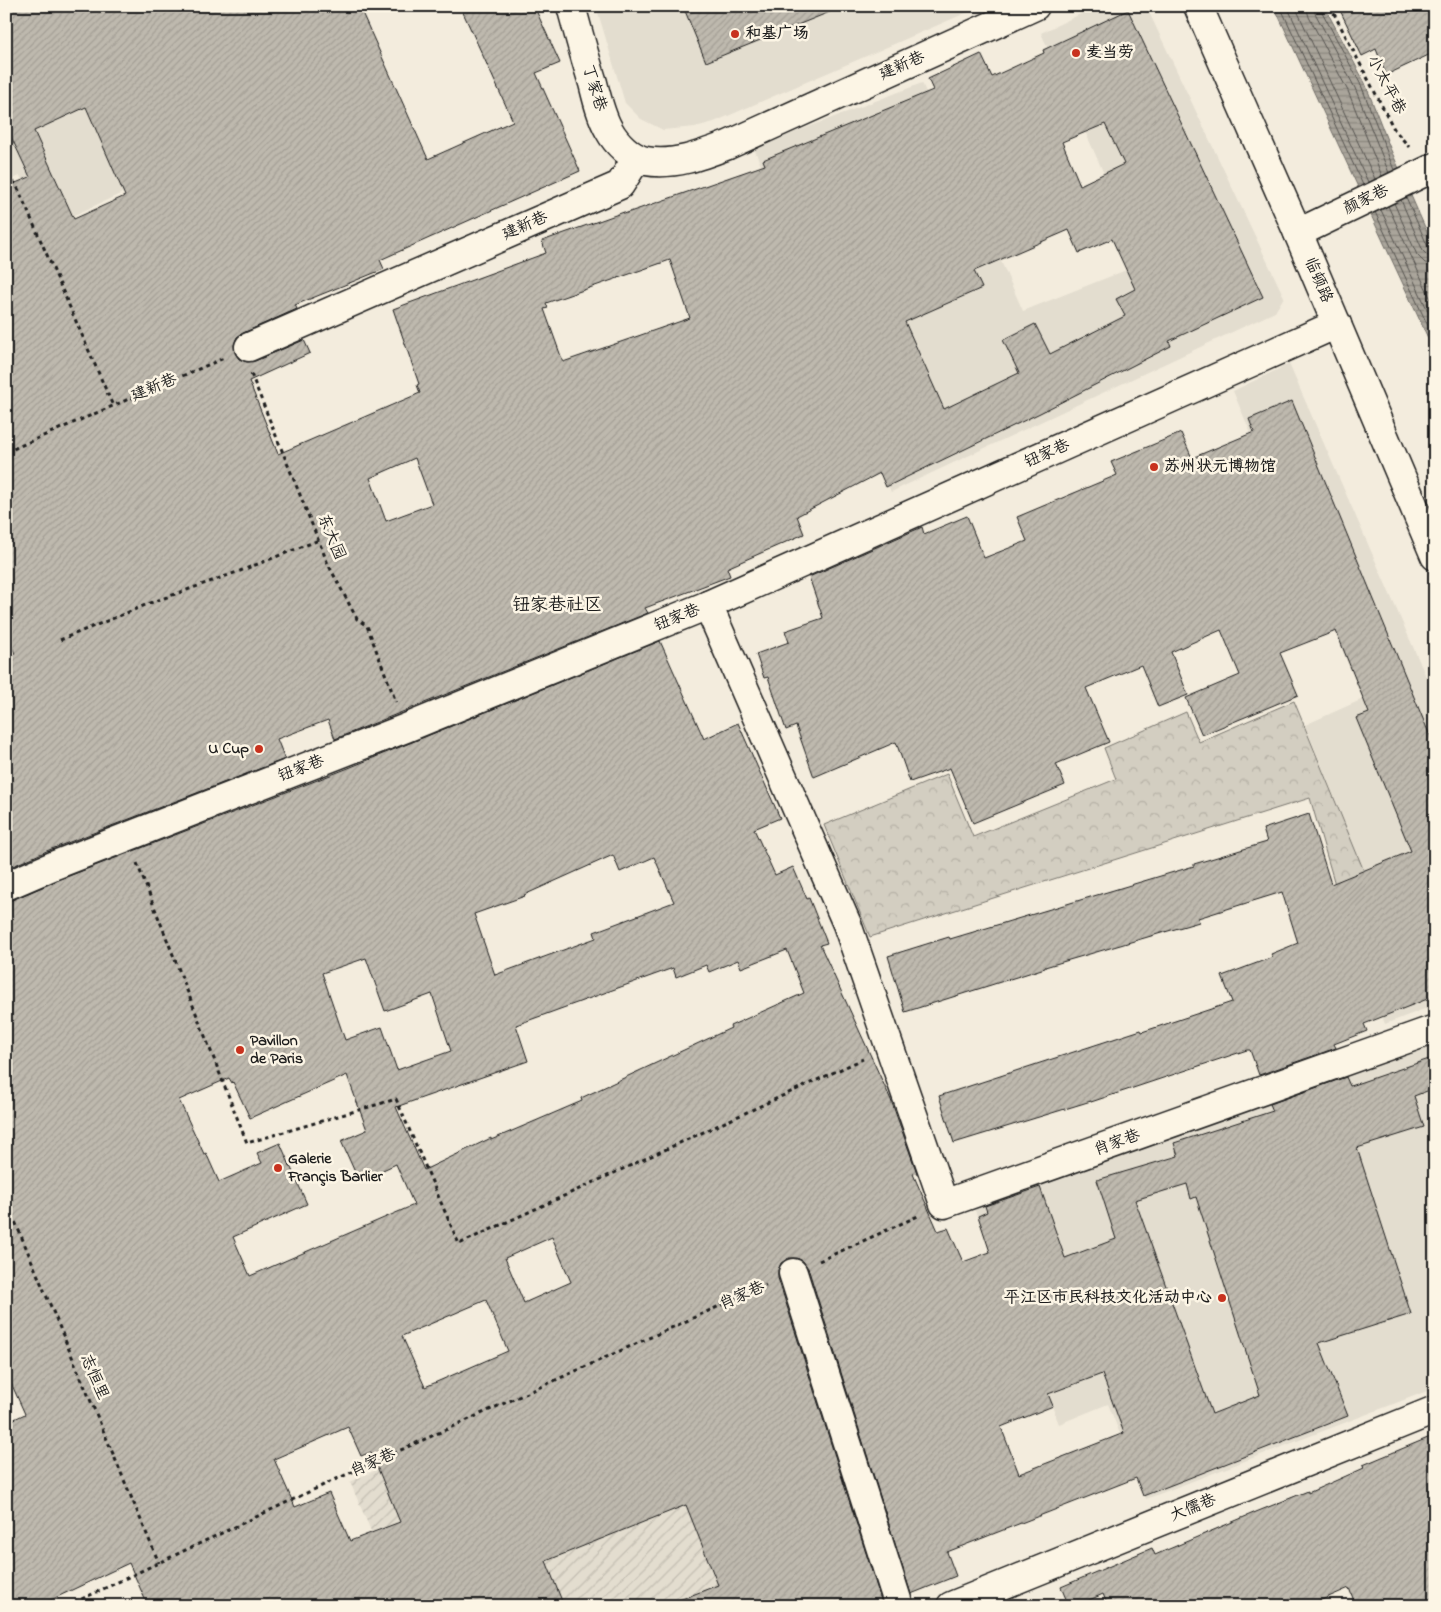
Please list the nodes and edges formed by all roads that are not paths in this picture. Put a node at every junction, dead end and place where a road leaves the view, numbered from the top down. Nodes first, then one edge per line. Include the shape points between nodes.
1 (570, 6) edge
2 (1035, 6) edge
3 (1198, 6) edge
4 (638, 158) junction
5 (1426, 171) edge
6 (1298, 233) junction
7 (1337, 324) junction
8 (249, 347) road end
9 (1435, 556) edge
10 (708, 605) junction
11 (6, 886) edge
12 (1435, 1029) edge
13 (793, 1273) road end
14 (1435, 1410) edge
15 (899, 1606) edge
16 (950, 1606) edge

1 - 4 street, 丁家巷 via 605,122 620,145
2 - 4 street, 建新巷 via 728,145 682,160 658,162
3 - 6 street, 临顿路
4 - 8 street, 建新巷 via 620,185
5 - 6 street, 颜家巷
6 - 7 street, 临顿路
7 - 9 street, 临顿路
7 - 10 street, 钮家巷
10 - 11 street, 钮家巷
10 - 12 street, 肖家巷 via 847,924 944,1204
13 - 15 street
14 - 16 street, 大儒巷

